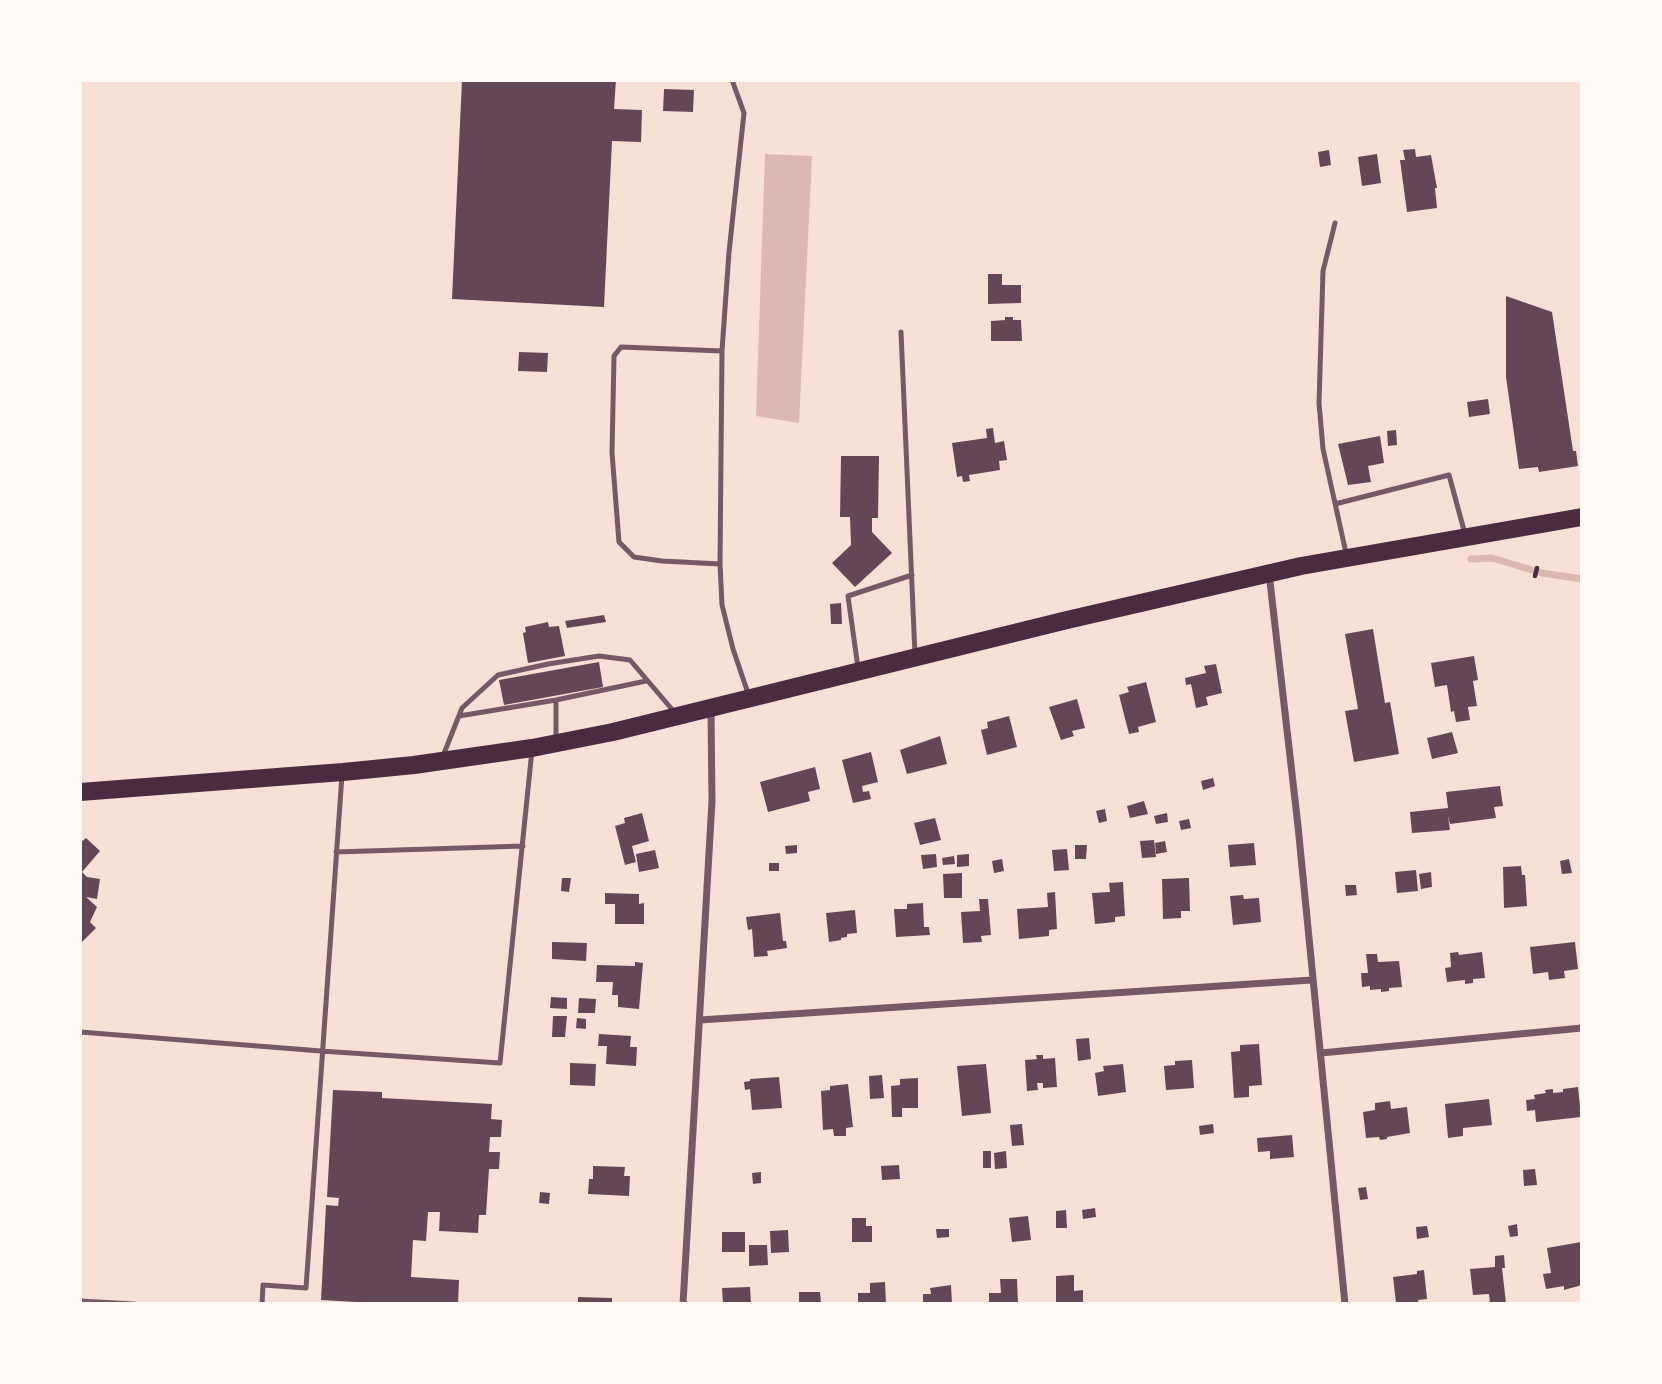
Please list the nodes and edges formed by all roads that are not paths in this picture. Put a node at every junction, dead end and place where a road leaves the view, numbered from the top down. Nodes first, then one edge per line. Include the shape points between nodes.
1 (732, 80) edge
2 (1335, 223) dead end
3 (901, 332) dead end
4 (722, 351) junction
5 (1335, 504) junction
6 (1581, 517) edge
7 (1466, 537) junction
8 (1347, 556) junction
9 (720, 564) junction
10 (1269, 573) junction
11 (912, 575) junction
12 (915, 658) junction
13 (858, 672) junction
14 (646, 681) junction
15 (750, 699) junction
16 (556, 700) junction
17 (710, 708) junction
18 (459, 716) junction
19 (678, 717) junction
20 (556, 743) junction
21 (533, 748) junction
22 (441, 761) junction
23 (342, 772) junction
24 (80, 792) edge
25 (523, 846) junction
26 (337, 852) junction
27 (1312, 980) junction
28 (700, 1020) junction
29 (1581, 1028) edge
30 (80, 1032) edge
31 (321, 1051) junction
32 (1321, 1053) junction
33 (80, 1301) edge
34 (134, 1304) edge
35 (262, 1304) edge
36 (683, 1304) edge
37 (1345, 1304) edge

1 - 4 lane via 744,113
2 - 5 lane via 1323,271 1320,403 1323,450
3 - 11 lane
4 - 9 lane
4 - 9 lane via 621,347 614,356 612,453 619,542 634,557
5 - 7 lane via 1449,475
5 - 8 lane
6 - 7 main road
7 - 8 main road
8 - 10 main road
9 - 15 lane via 722,605
10 - 12 main road
10 - 27 street
11 - 12 lane
11 - 13 lane via 848,596
12 - 13 main road
13 - 15 main road
14 - 16 lane
14 - 18 lane via 630,660 599,656 548,664 498,675
14 - 19 lane
15 - 17 main road
16 - 18 lane
16 - 20 lane
17 - 19 main road
17 - 28 street via 712,801
18 - 22 lane
19 - 20 main road
20 - 21 main road
21 - 22 main road
21 - 25 lane
22 - 23 main road
23 - 24 main road
23 - 26 lane
25 - 26 lane
25 - 31 lane via 500,1063
26 - 31 lane
27 - 28 street
27 - 32 street
28 - 36 street
29 - 32 street
30 - 31 lane
31 - 35 lane via 306,1288 263,1285
32 - 37 street
33 - 34 lane

